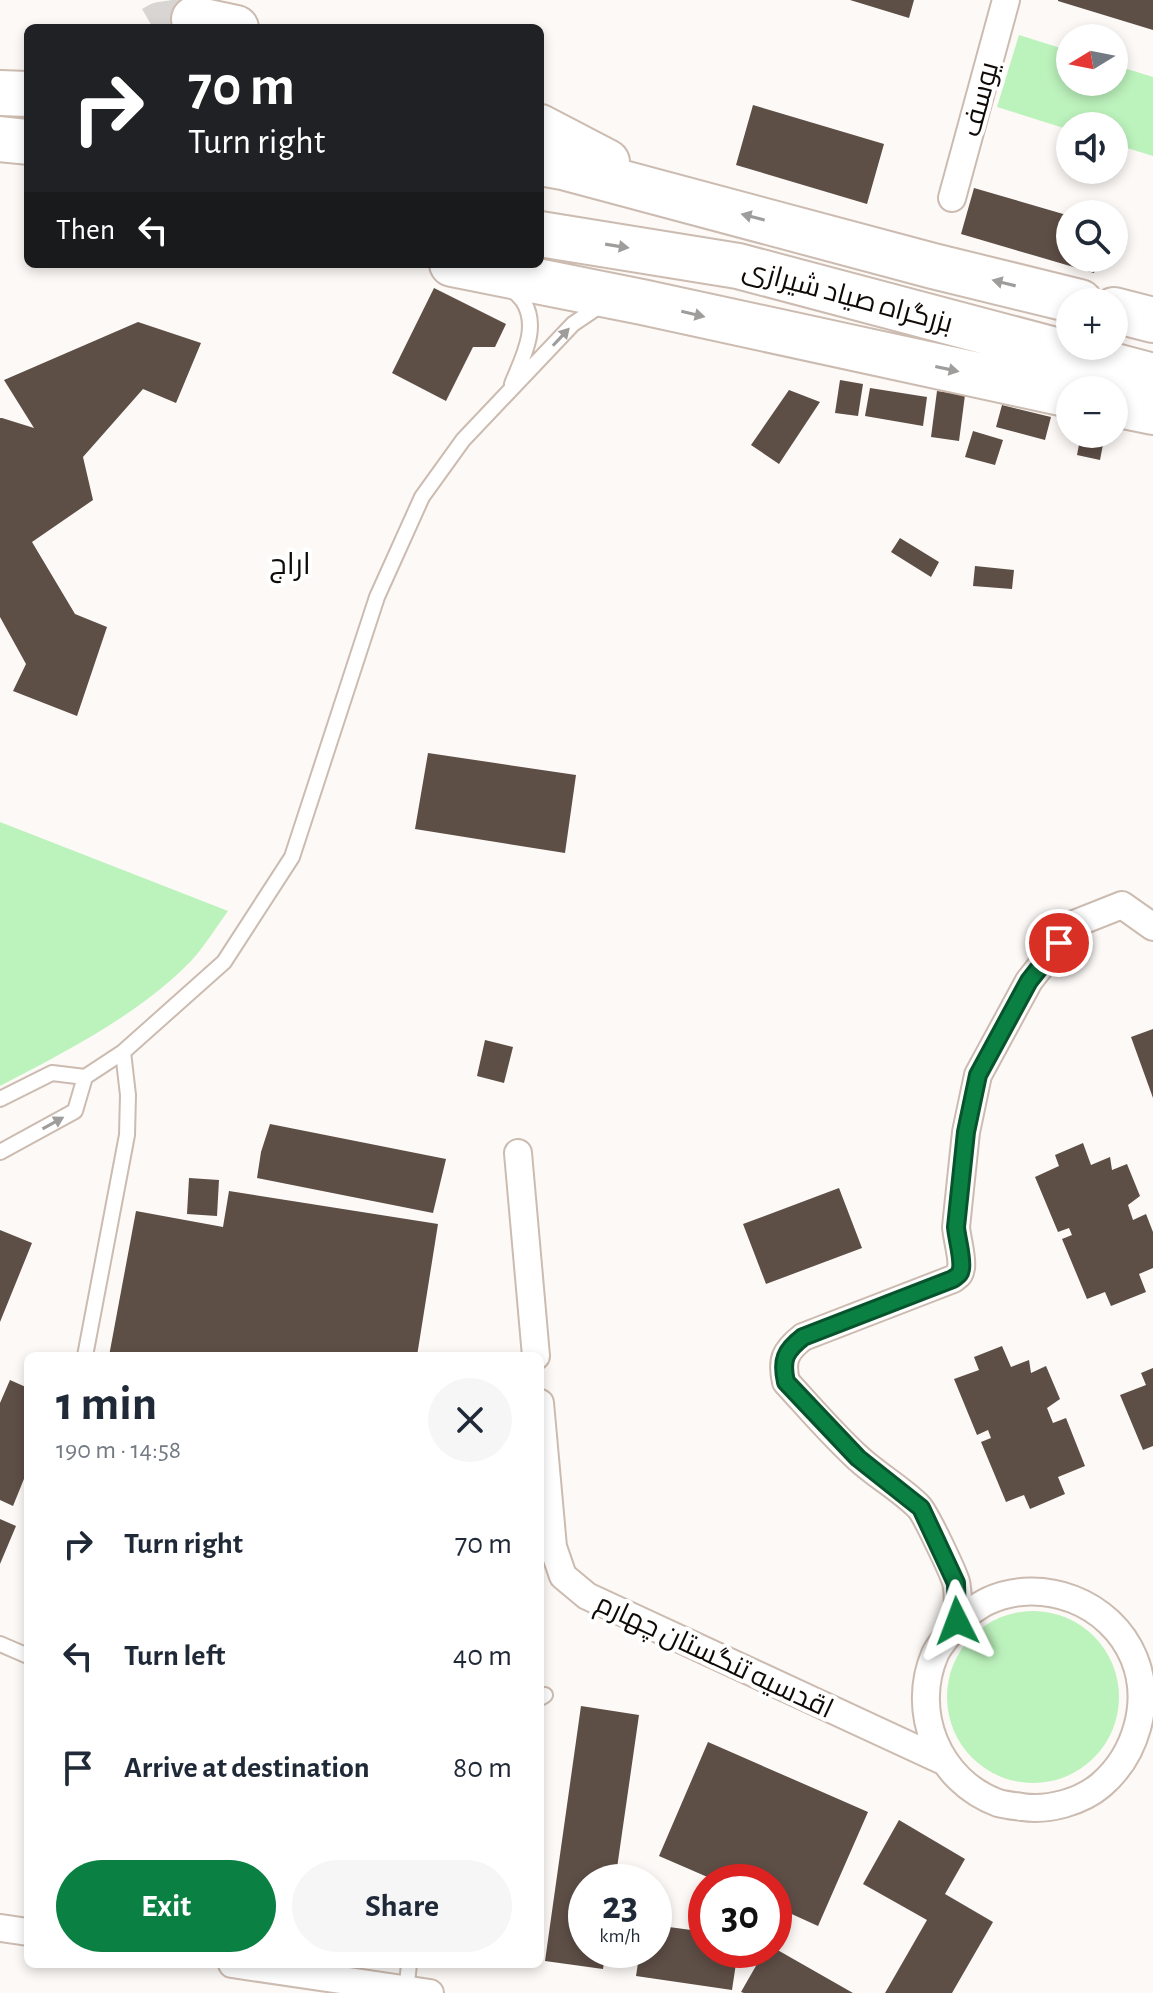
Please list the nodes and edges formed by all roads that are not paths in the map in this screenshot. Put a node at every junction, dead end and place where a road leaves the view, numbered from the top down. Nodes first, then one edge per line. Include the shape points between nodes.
1 (1006, 0) edge
2 (544, 129) edge
3 (0, 139) edge
4 (24, 142) edge
5 (0, 162) edge
6 (24, 162) edge
7 (544, 164) edge
8 (673, 196) junction
9 (952, 198) dead end
10 (544, 235) edge
11 (471, 268) edge
12 (499, 274) junction
13 (1056, 296) edge
14 (642, 302) junction
15 (1128, 314) edge
16 (1153, 320) edge
17 (1153, 376) edge
18 (1056, 392) edge
19 (508, 395) junction
20 (1128, 407) edge
21 (1153, 412) edge
22 (1153, 927) edge
23 (123, 1052) junction
24 (85, 1077) junction
25 (0, 1099) edge
26 (0, 1152) edge
27 (518, 1153) dead end
28 (86, 1352) edge
29 (536, 1352) edge
30 (544, 1447) edge
31 (957, 1621) junction
32 (0, 1644) edge
33 (24, 1651) edge
34 (943, 1761) junction
35 (1, 1928) edge
36 (24, 1931) edge
37 (261, 1968) edge
38 (342, 1979) edge
39 (413, 1985) edge

1 - 9 street, یوسف
2 - 8 highway
3 - 4 highway
5 - 6 street
7 - 8 highway, بزرگراه صیاد شیرازی
13 -> 8 highway, بزرگراه صیاد شیرازی
10 -> 17 highway, بزرگراه صیاد شیرازی via 738,266
11 - 12 highway
12 - 14 highway
12 - 19 lane via 525,304 530,324 528,344
14 -> 18 highway
19 -> 14 lane via 573,324 604,303
15 - 16 highway
19 - 23 lane via 463,440 422,497 377,597 292,857 224,962
20 - 21 highway
22 - 31 street via 1122,905 1074,924 1029,981 978,1075 956,1227 959,1275 803,1337 784,1360 786,1382 858,1458 921,1508 956,1583
23 - 24 lane
23 - 28 lane via 127,1135
24 - 25 lane via 52,1073
26 -> 24 lane via 75,1111
27 - 29 street
30 - 34 street, اقدسیه تنگستان چهارم via 553,1547 563,1576 587,1596
31 - 34 street via 935,1652 925,1688 928,1726
31 - 34 street via 987,1601 1020,1591 1056,1593 1089,1605 1116,1628 1135,1659 1142,1693 1138,1728 1124,1761 1100,1786 1068,1803 1034,1809 999,1803 968,1787
32 - 33 lane
35 - 36 street
37 - 38 street
38 - 39 street

